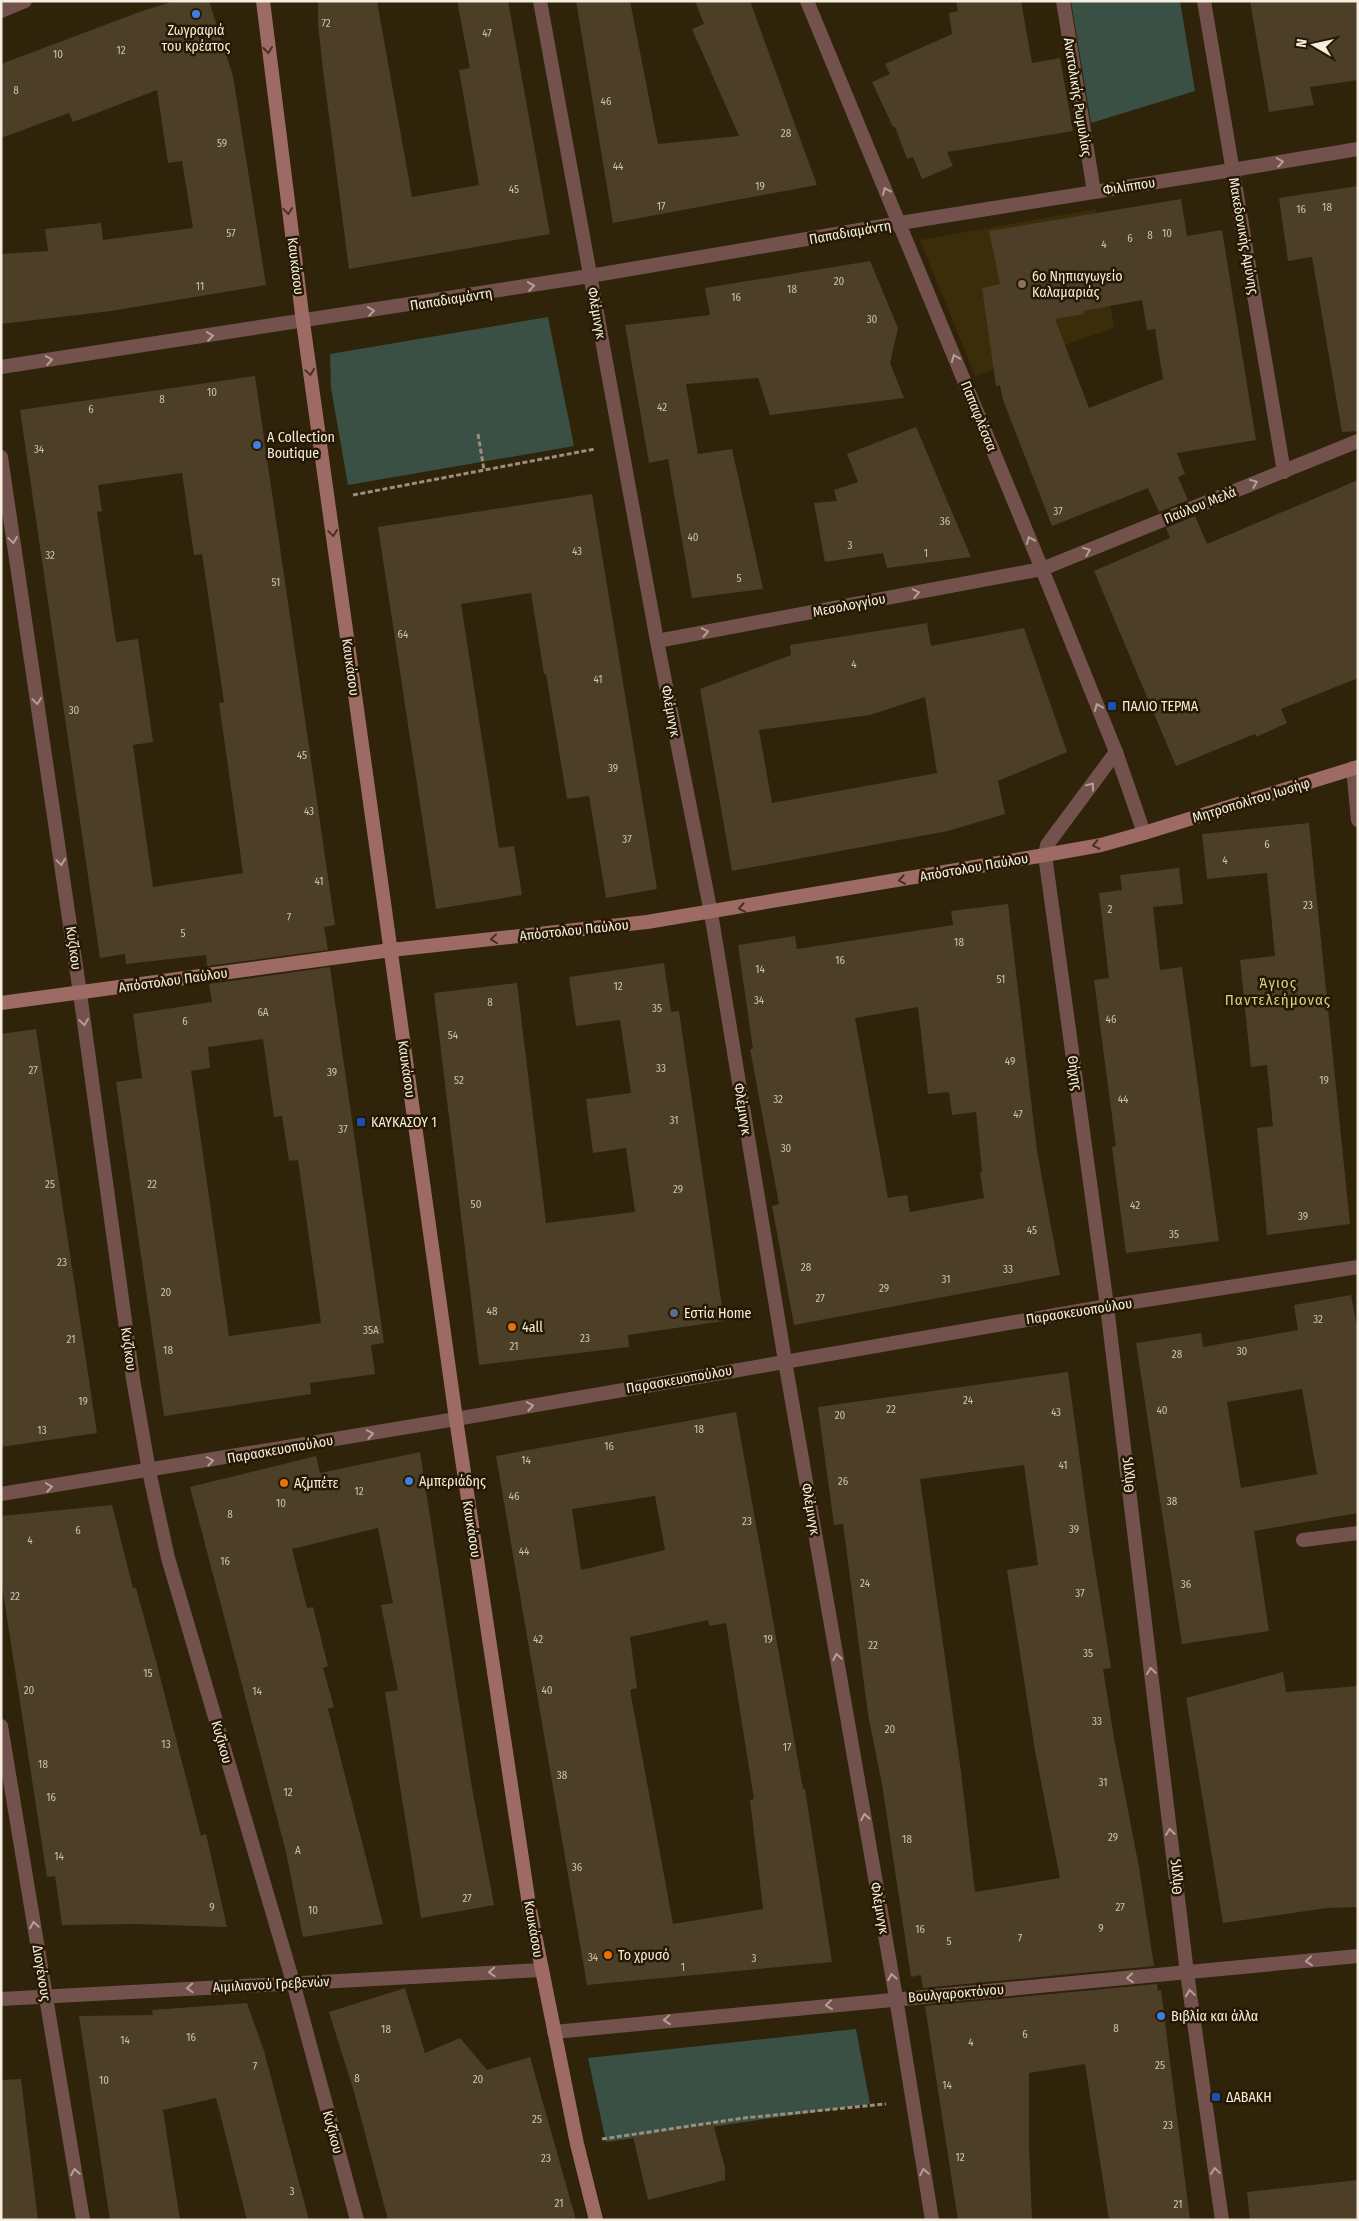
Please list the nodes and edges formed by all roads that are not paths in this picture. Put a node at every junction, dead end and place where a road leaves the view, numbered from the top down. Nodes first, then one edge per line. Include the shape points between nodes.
1 (25, 1) edge
2 (262, 1) edge
3 (540, 1) edge
4 (807, 1) edge
5 (1063, 1) edge
6 (1204, 1) edge
7 (1, 11) edge
8 (1358, 149) edge
9 (1232, 170) junction
10 (1094, 192) junction
11 (900, 223) junction
12 (590, 276) junction
13 (303, 322) junction
14 (1, 367) edge
15 (1358, 441) edge
16 (1, 457) edge
17 (1284, 472) junction
18 (1042, 570) junction
19 (657, 641) junction
20 (1116, 752) junction
21 (1356, 768) edge
22 (1358, 820) edge
23 (1144, 833) junction
24 (1045, 855) junction
25 (711, 913) junction
26 (391, 950) junction
27 (80, 993) junction
28 (1, 1003) edge
29 (1358, 1267) edge
30 (1107, 1306) junction
31 (785, 1361) junction
32 (456, 1419) junction
33 (149, 1471) junction
34 (1, 1494) edge
35 (1358, 1533) edge
36 (1303, 1540) dead end
37 (1, 1726) edge
38 (1358, 1956) edge
39 (541, 1970) junction
40 (1187, 1973) junction
41 (293, 1982) junction
42 (46, 1997) junction
43 (896, 1998) junction
44 (1, 1999) edge
45 (554, 2032) junction
46 (83, 2220) edge
47 (356, 2220) edge
48 (596, 2220) edge
49 (932, 2220) edge
50 (1222, 2220) edge

1 - 7 street
2 -> 13 main road, Καυκάσου
3 - 12 street, Φλέμινγκ
11 -> 4 street, Παπαφλέσσα
5 - 10 street, Ανατολικής Ρωμυλίας
6 - 9 street, Μακεδονικής Αμύνης
9 -> 8 street, Φιλίππου
9 - 10 street, Φιλίππου
9 - 17 street, Μακεδονικής Αμύνης
10 - 11 street, Φιλίππου
11 - 12 street, Παπαδιαμάντη
18 -> 11 street, Παπαφλέσσα
13 -> 12 street, Παπαδιαμάντη
12 - 19 street, Φλέμινγκ
14 -> 13 street, Παπαδιαμάντη
13 -> 26 main road, Καυκάσου
15 - 17 street, Παύλου Μελά
16 -> 27 street, Κυζίκου
18 -> 17 street, Παύλου Μελά
19 -> 18 street, Μεσολογγίου
20 -> 18 street, Παπαφλέσσα
19 - 25 street, Φλέμινγκ
20 - 23 street, Παπαφλέσσα
24 -> 20 street via 1047,845
21 - 22 street
21 - 23 main road, Μητροπολίτου Ιωσήφ
23 -> 24 main road, Απόστολου Παύλου
24 -> 25 main road, Απόστολου Παύλου
24 - 30 street, Θήχης
25 -> 26 main road, Απόστολου Παύλου
25 - 31 street, Φλέμινγκ
26 - 27 main road, Απόστολου Παύλου
26 - 32 main road, Καυκάσου
27 - 28 main road, Απόστολου Παύλου
27 -> 33 street, Κυζίκου via 133,1379
29 - 30 street, Παρασκευοπούλου
30 - 31 street, Παρασκευοπούλου
40 -> 30 street, Θήχης
32 -> 31 street, Παρασκευοπούλου
43 -> 31 street, Φλέμινγκ
33 -> 32 street, Παρασκευοπούλου
32 - 39 main road, Καυκάσου
34 -> 33 street, Παρασκευοπούλου
33 - 41 street, Κυζίκου via 168,1558
35 - 36 street
42 -> 37 street, Διογένους
38 -> 40 street, Βουλγαροκτόνου
39 -> 41 street, Αιμιλιανού Γρεβενών
39 - 45 main road, Καυκάσου
40 -> 43 street, Βουλγαροκτόνου
50 -> 40 street, Θήχης
41 -> 42 street, Αιμιλιανού Γρεβενών
41 - 47 street, Κυζίκου
42 - 44 street, Αιμιλιανού Γρεβενών
46 -> 42 street, Διογένους
43 -> 45 street, Βουλγαροκτόνου
49 -> 43 street, Φλέμινγκ
45 - 48 main road, Καυκάσου

